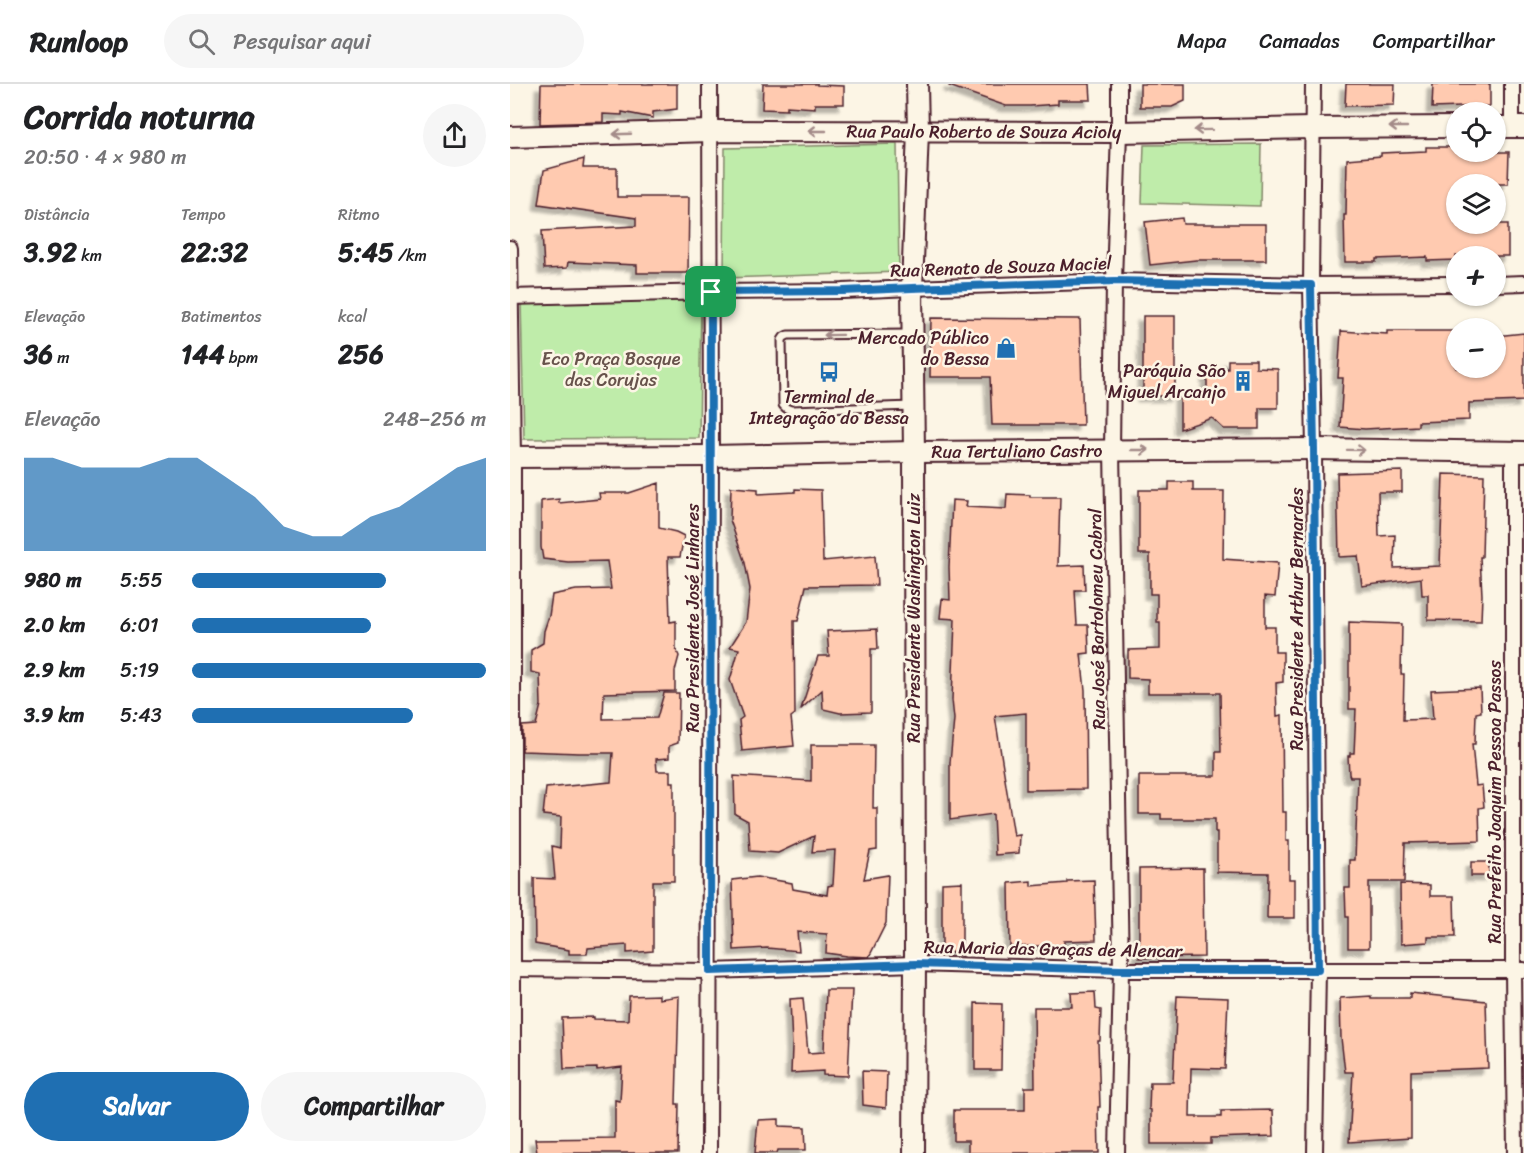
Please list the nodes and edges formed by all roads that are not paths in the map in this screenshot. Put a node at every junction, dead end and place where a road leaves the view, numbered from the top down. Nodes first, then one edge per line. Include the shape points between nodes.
1 (710, 84) edge
2 (917, 84) edge
3 (1119, 84) edge
4 (1312, 84) edge
5 (1512, 84) edge
6 (1446, 127) edge
7 (1510, 127) edge
8 (1311, 128) junction
9 (711, 131) junction
10 (918, 131) junction
11 (1119, 132) junction
12 (510, 137) edge
13 (510, 249) edge
14 (1114, 281) junction
15 (1446, 284) edge
16 (1506, 284) edge
17 (1524, 284) edge
18 (1311, 285) junction
19 (912, 288) junction
20 (711, 292) junction
21 (511, 297) edge
22 (913, 334) junction
23 (913, 406) junction
24 (1314, 449) junction
25 (1112, 450) junction
26 (914, 452) junction
27 (1519, 452) edge
28 (711, 456) junction
29 (512, 457) edge
30 (915, 964) junction
31 (511, 969) edge
32 (1121, 970) junction
33 (1318, 970) junction
34 (1519, 970) edge
35 (710, 971) junction
36 (511, 999) edge
37 (513, 1153) edge
38 (709, 1153) edge
39 (914, 1153) edge
40 (1117, 1153) edge
41 (1315, 1153) edge
42 (1515, 1153) edge

1 - 9 street, Rua Presidente José Linhares
2 - 10 street, Rua Presidente Washington Luiz
3 - 11 street, Rua José Bartolomeu Cabral
4 - 8 street, Rua Presidente Arthur Bernardes
5 - 7 street
6 -> 8 street, Rua Paulo Roberto de Souza Acioly
8 -> 11 street, Rua Paulo Roberto de Souza Acioly
8 - 18 street, Rua Presidente Arthur Bernardes
10 -> 9 street, Rua Paulo Roberto de Souza Acioly
9 -> 12 street, Rua Paulo Roberto de Souza Acioly
9 - 20 street, Rua Presidente José Linhares
10 - 11 street, Rua Paulo Roberto de Souza Acioly
10 - 19 street, Rua Presidente Washington Luiz
11 - 14 street, Rua José Bartolomeu Cabral
13 - 21 street
14 - 18 street, Rua Renato de Souza Maciel
14 - 19 street, Rua Renato de Souza Maciel
14 - 25 street, Rua José Bartolomeu Cabral
15 - 18 street, Rua Renato de Souza Maciel
16 - 17 street
18 - 24 street, Rua Presidente Arthur Bernardes
19 - 20 street, Rua Renato de Souza Maciel
19 - 22 street, Rua Presidente Washington Luiz
20 - 21 street, Rua Renato de Souza Maciel
20 - 28 street, Rua Presidente José Linhares
21 - 29 street
22 - 23 street, Rua Presidente Washington Luiz
22 -> 23 lane via 788,335 782,340 786,408
23 - 26 street, Rua Presidente Washington Luiz
25 -> 24 street, Rua Tertuliano Castro
24 -> 27 street, Rua Tertuliano Castro
24 - 33 street, Rua Presidente Arthur Bernardes
25 - 26 street, Rua Tertuliano Castro
25 - 32 street, Rua José Bartolomeu Cabral
26 - 28 street, Rua Tertuliano Castro
26 - 30 street, Rua Presidente Washington Luiz
27 - 34 street, Rua Prefeito Joaquim Pessoa Passos
28 - 29 street, Rua Tertuliano Castro
28 - 35 street, Rua Presidente José Linhares
29 - 31 street
30 - 32 street, Rua Maria das Graças de Alencar
30 - 35 street, Rua Maria das Graças de Alencar
30 - 39 street, Rua Presidente Washington Luiz
31 - 35 street, Rua Maria das Graças de Alencar
31 - 36 street
32 - 33 street, Rua Maria das Graças de Alencar
32 - 40 street, Rua José Bartolomeu Cabral
33 - 34 street, Rua Maria das Graças de Alencar
33 - 41 street, Rua Presidente Arthur Bernardes
34 - 42 street, Rua Prefeito Joaquim Pessoa Passos
35 - 38 street, Rua Presidente José Linhares
36 - 37 street

